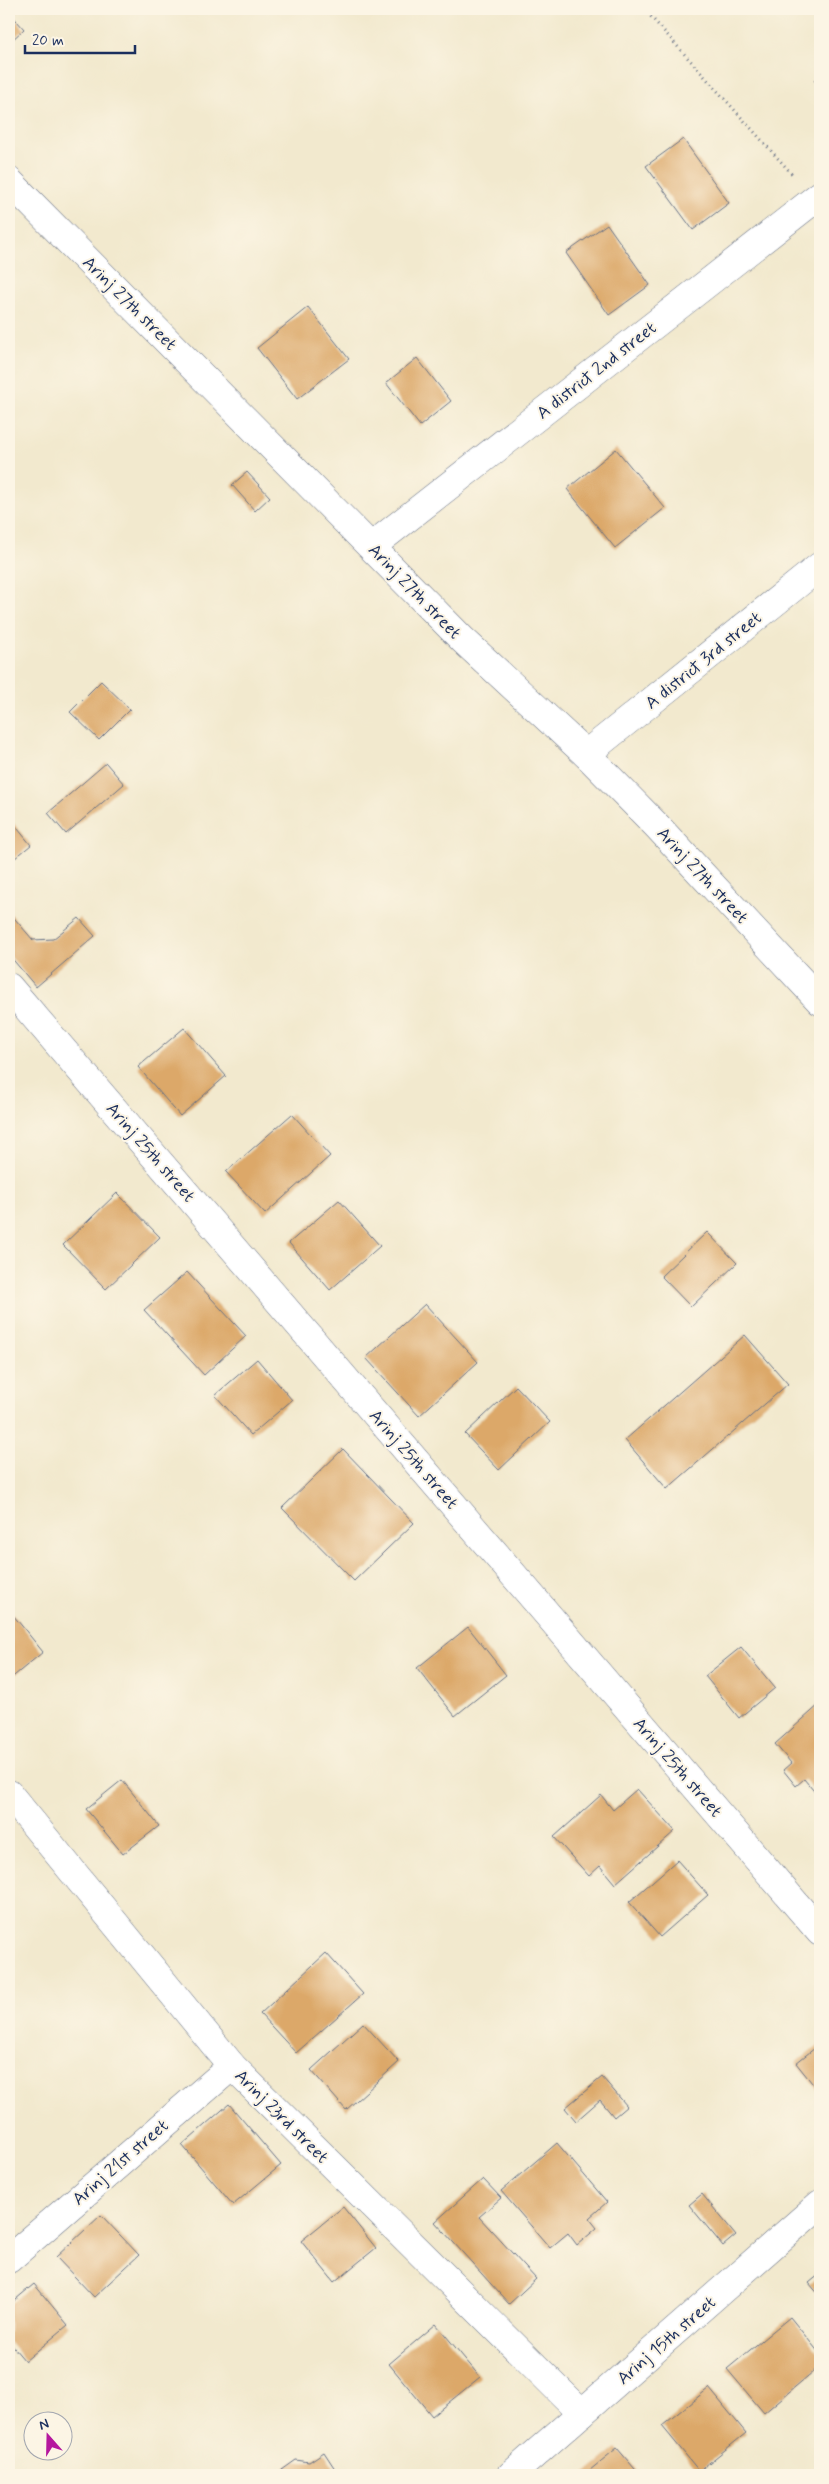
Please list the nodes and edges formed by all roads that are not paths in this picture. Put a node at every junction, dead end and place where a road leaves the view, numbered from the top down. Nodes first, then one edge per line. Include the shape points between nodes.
1 (9, 181) edge
2 (818, 197) edge
3 (372, 546) junction
4 (820, 566) edge
5 (586, 754) junction
6 (9, 987) edge
7 (820, 1001) edge
8 (9, 1794) edge
9 (820, 1932) edge
10 (232, 2066) junction
11 (820, 2204) edge
12 (9, 2259) edge
13 (582, 2413) junction
14 (511, 2475) edge

1 - 3 street, Arinj 27th street
2 - 3 street, A district 2nd street
3 - 5 street, Arinj 27th street via 463,640
4 - 5 street, A district 3rd street
5 - 7 street, Arinj 27th street
6 - 9 street, Arinj 25th street
8 - 10 street, Arinj 23rd street
10 - 12 street, Arinj 21st street
10 - 13 street, Arinj 23rd street
11 - 13 street, Arinj 15th street
13 - 14 street, Arinj 15th street

